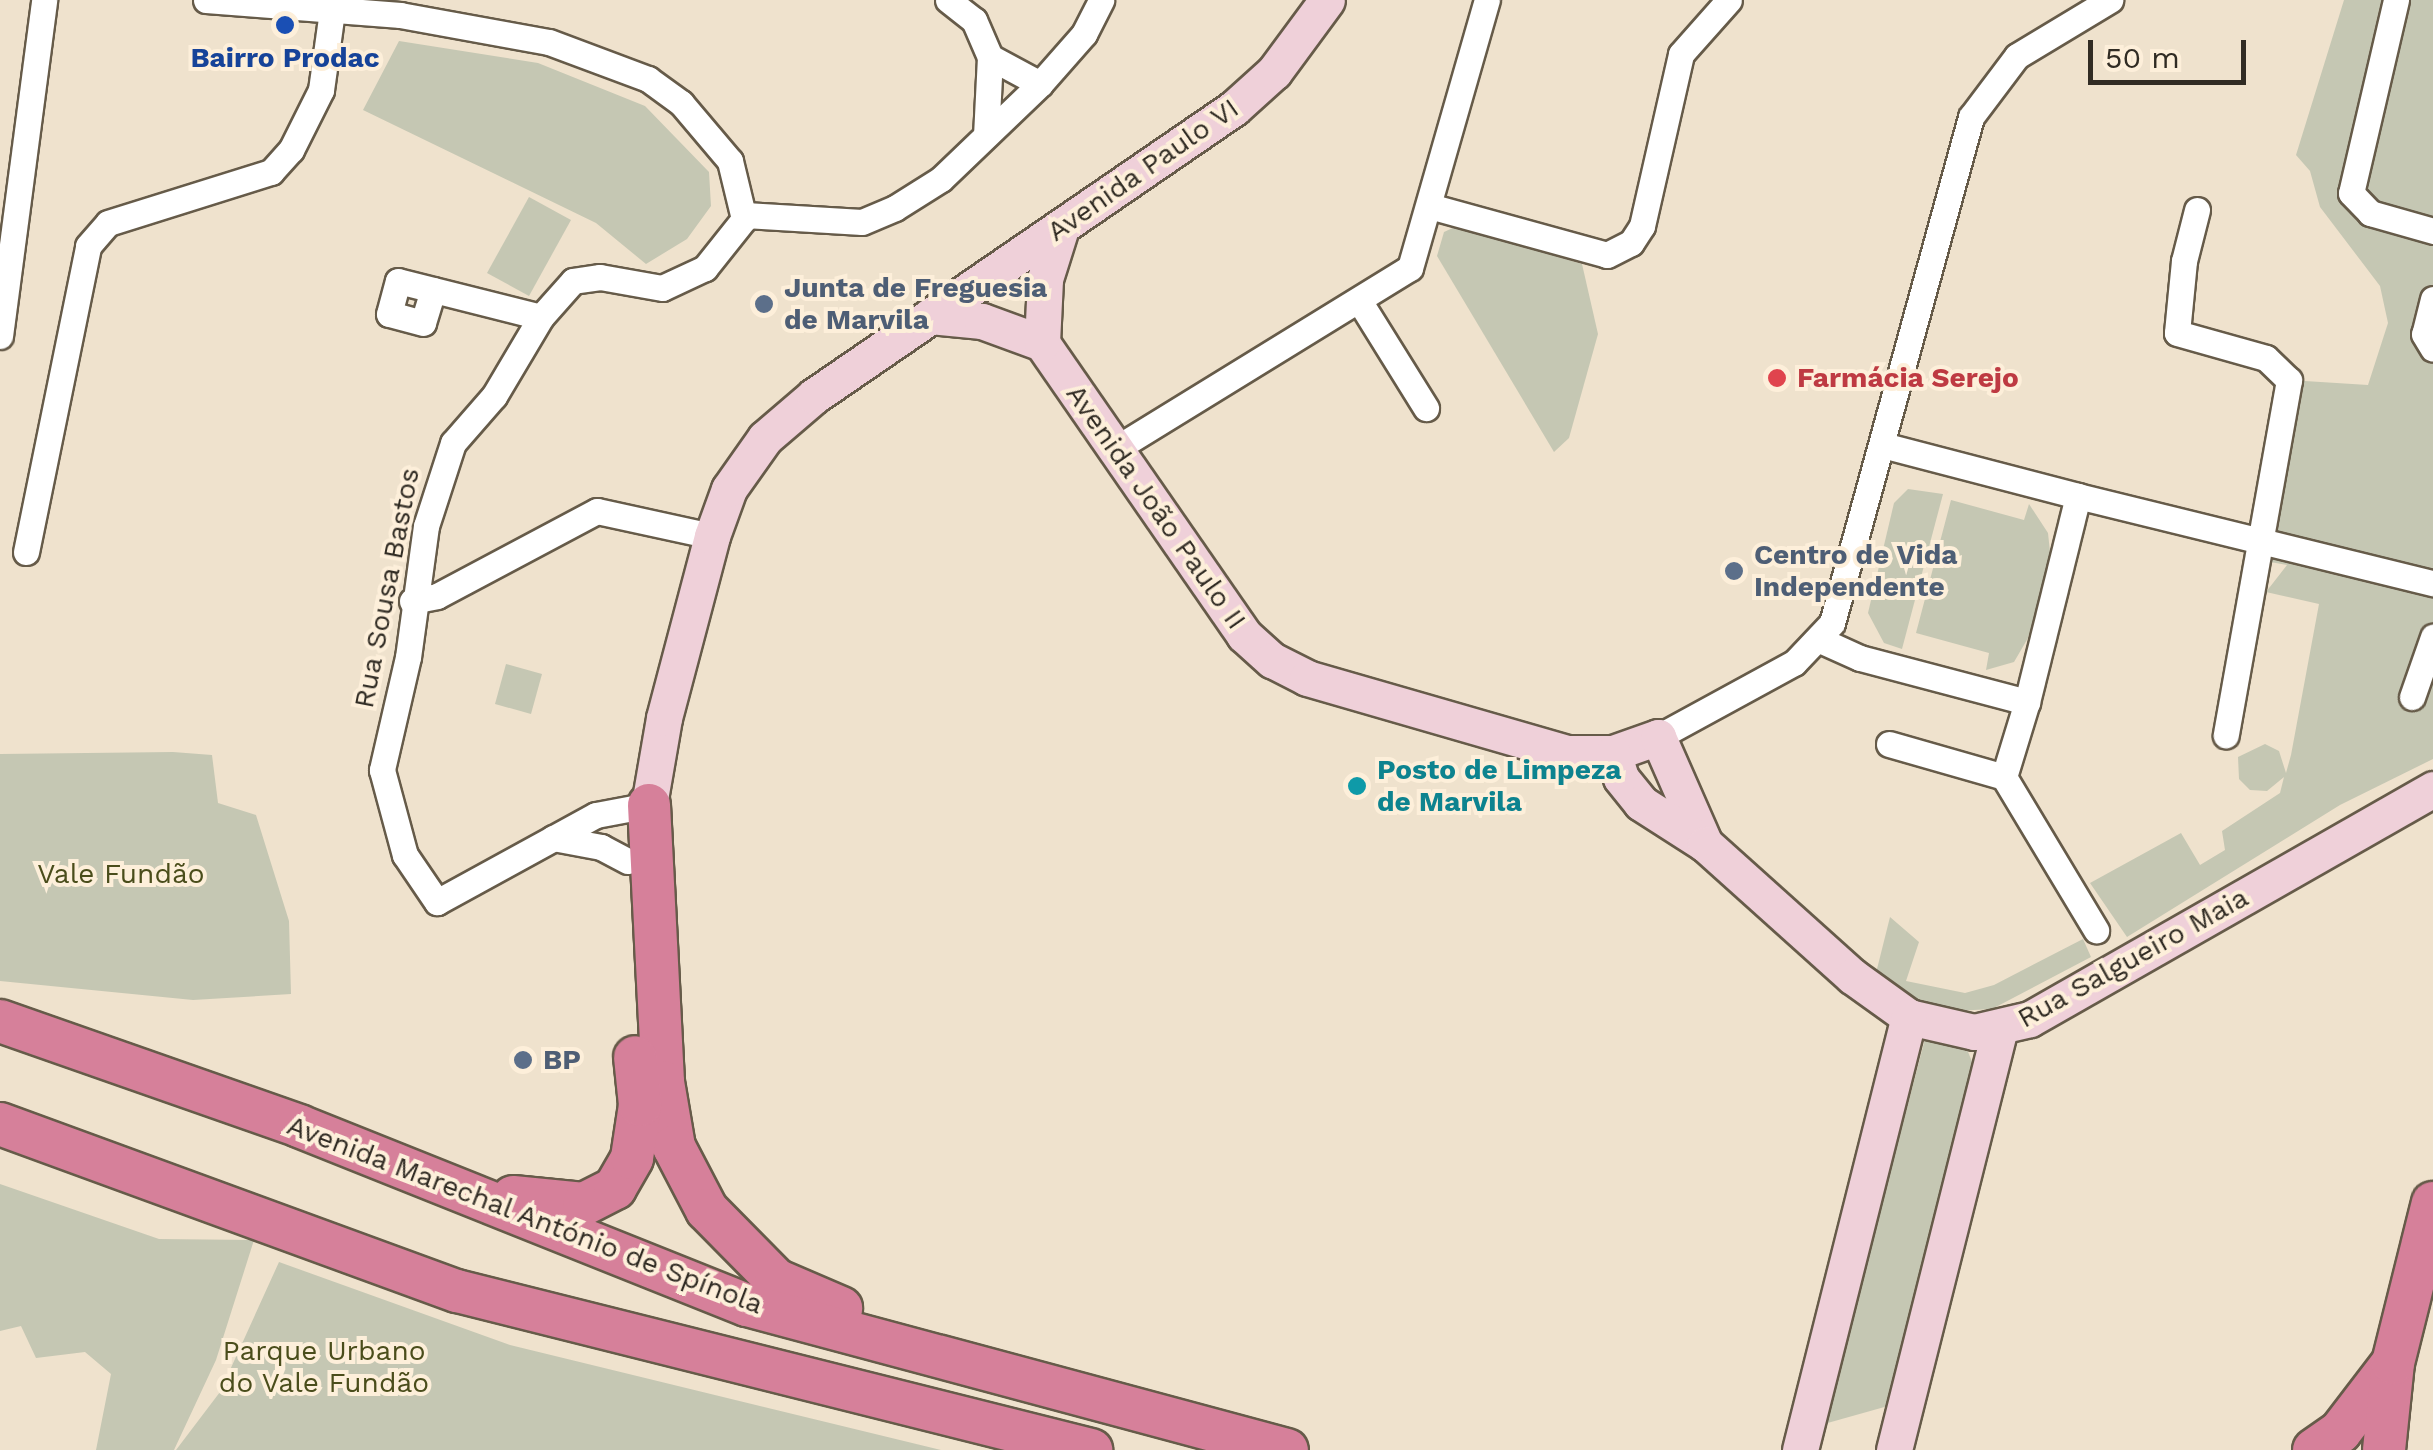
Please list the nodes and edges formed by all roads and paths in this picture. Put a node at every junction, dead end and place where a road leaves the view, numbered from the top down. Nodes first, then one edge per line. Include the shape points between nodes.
1 (44, 0) edge
2 (206, 0) edge
3 (948, 0) edge
4 (1100, 0) edge
5 (1327, 0) edge
6 (1487, 0) edge
7 (1729, 0) edge
8 (2110, 0) edge
9 (2396, 0) edge
10 (332, 11) junction
11 (990, 57) junction
12 (1040, 84) junction
13 (986, 135) junction
14 (1433, 208) junction
15 (2198, 210) dead end
16 (744, 215) junction
17 (1060, 228) junction
18 (2433, 231) edge
19 (432, 290) dead end
20 (2433, 299) edge
21 (1360, 302) junction
22 (930, 316) junction
23 (541, 317) junction
24 (0, 336) edge
25 (1042, 343) junction
26 (2433, 349) edge
27 (1426, 408) dead end
28 (1882, 444) junction
29 (1118, 448) junction
30 (2078, 496) junction
31 (712, 536) junction
32 (2262, 540) junction
33 (26, 552) dead end
34 (2433, 583) edge
35 (412, 601) junction
36 (2433, 637) edge
37 (1820, 640) junction
38 (2412, 697) dead end
39 (2028, 702) junction
40 (2226, 735) dead end
41 (1658, 738) junction
42 (1890, 744) dead end
43 (1613, 753) junction
44 (2004, 776) junction
45 (2430, 793) edge
46 (649, 805) junction
47 (553, 838) junction
48 (1704, 844) junction
49 (627, 861) junction
50 (2096, 930) dead end
51 (1909, 1016) junction
52 (0, 1021) edge
53 (2000, 1029) junction
54 (0, 1124) edge
55 (398, 1169) junction
56 (2433, 1203) edge
57 (2392, 1363) junction
58 (970, 1365) junction
59 (1898, 1434) edge
60 (1802, 1441) edge
61 (1091, 1450) edge
62 (1287, 1450) edge
63 (2314, 1450) edge
64 (2384, 1450) edge

1 - 24 street
2 - 10 street
3 - 11 street via 974,20
4 - 12 street via 1084,34
5 - 17 main road, Avenida Paulo VI via 1255,90
6 - 14 street
7 - 14 street via 1680,54 1642,226 1631,243 1607,255
8 - 28 street, Avenida João Paulo II via 2017,56 1979,100
9 - 18 street via 2351,193 2370,213
10 - 16 street via 488,28 620,64 669,93 709,133 738,179
10 - 33 street via 321,90 271,172 108,222 88,246
11 - 12 street
11 - 13 street
12 - 13 street
13 - 16 street via 941,178 862,222
14 - 21 street via 1410,268
15 - 32 street via 2184,261 2177,333 2266,358 2289,380
16 - 23 street, Rua Sousa Bastos via 717,256 684,282 652,288 580,279
17 - 22 main road, Avenida Paulo VI
17 - 25 main road via 1045,279
19 - 23 street
20 - 26 street via 2424,334
21 - 27 street
21 - 29 street
22 - 25 main road via 982,321
22 - 31 main road, Avenida Paulo VI via 782,419 735,480
23 - 35 street, Rua Sousa Bastos via 501,386 445,456
25 - 29 main road, Avenida João Paulo II
28 - 30 street
28 - 37 street, Avenida João Paulo II via 1837,612
29 - 43 main road, Avenida João Paulo II via 1244,634 1272,660 1308,678 1552,750
30 - 32 street
30 - 39 street
31 - 35 street via 597,510 437,596
31 - 46 main road, Avenida Paulo VI via 664,718
32 - 34 street
32 - 40 street
35 - 47 street, Rua Sousa Bastos via 408,657 382,780 404,855 437,902
36 - 38 street
37 - 39 street via 1860,658
37 - 41 street, Avenida João Paulo II via 1786,668
39 - 44 street
41 - 43 main road, Avenida João Paulo II
41 - 48 main road, Rua Salgueiro Maia
42 - 44 street
43 - 48 main road, Rua Salgueiro Maia via 1621,778 1641,803
44 - 50 street
45 - 53 main road, Rua Salgueiro Maia via 2030,1020
46 - 47 street via 596,815
46 - 49 highway
46 - 58 highway via 663,1082 674,1147 707,1210 776,1280
47 - 49 street via 601,847
48 - 51 main road, Rua Salgueiro Maia via 1808,939
49 - 55 highway via 640,1105 632,1158 615,1188 584,1204 547,1205
51 - 53 main road, Rua Salgueiro Maia via 1974,1032
51 - 60 main road
52 - 55 highway, Avenida Marechal António de Spínola via 178,1081
53 - 59 main road
54 - 61 highway, Avenida Marechal António de Spínola via 457,1291
55 - 58 highway, Avenida Marechal António de Spínola via 747,1305
56 - 57 highway
57 - 63 highway via 2340,1432
57 - 64 highway
58 - 62 highway, Avenida Marechal António de Spínola

